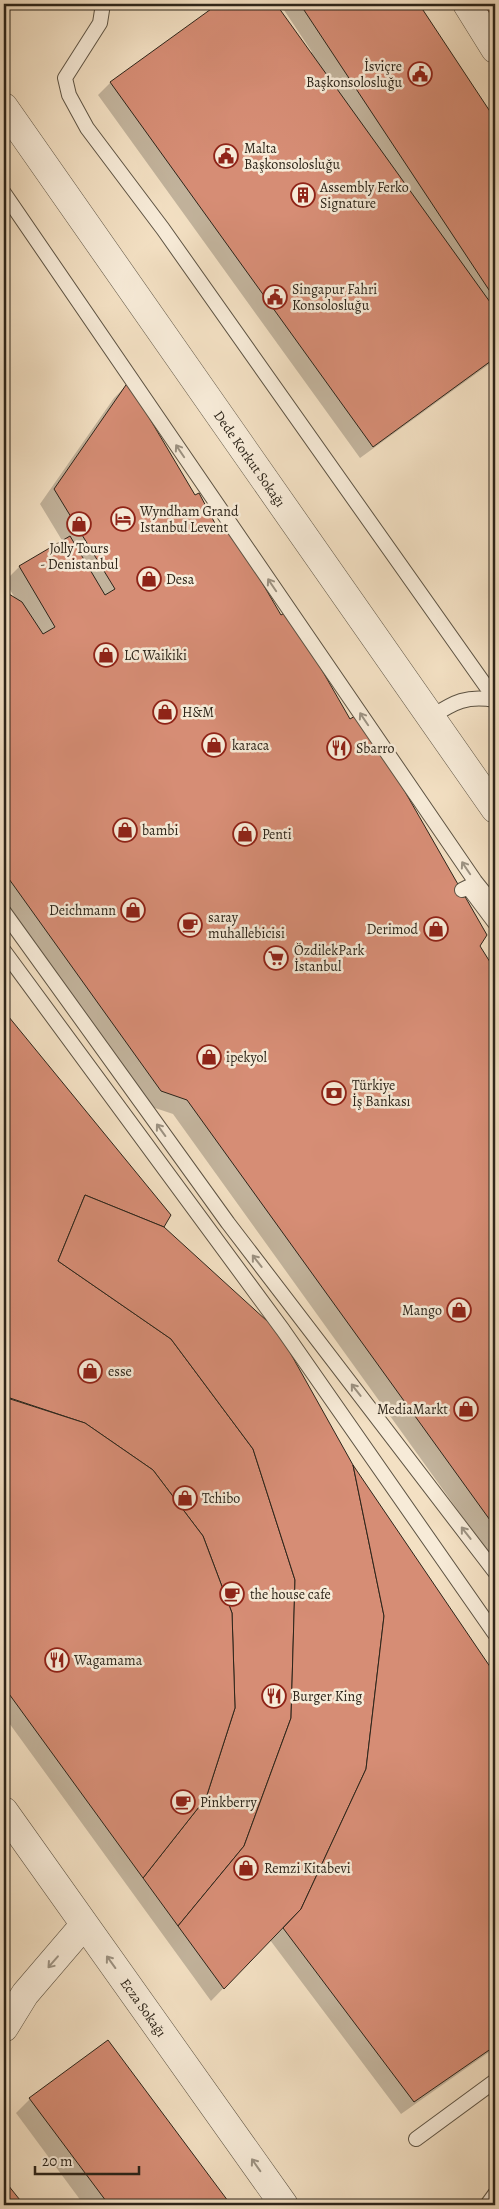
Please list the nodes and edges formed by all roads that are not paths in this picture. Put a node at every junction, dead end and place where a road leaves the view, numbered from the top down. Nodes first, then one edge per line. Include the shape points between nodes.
1 (103, 4) edge
2 (467, 4) edge
3 (495, 48) edge
4 (4, 107) edge
5 (4, 193) edge
6 (495, 700) edge
7 (431, 717) junction
8 (495, 809) edge
9 (462, 890) dead end
10 (495, 906) edge
11 (4, 912) edge
12 (495, 923) edge
13 (4, 952) edge
14 (495, 1572) edge
15 (495, 1634) edge
16 (4, 1811) edge
17 (84, 1925) junction
18 (4, 2028) edge
19 (495, 2081) edge
20 (416, 2140) dead end
21 (495, 2194) edge
22 (284, 2205) edge
23 (487, 2205) edge

1 - 6 lane via 100,23 65,78 69,95 87,128 180,253
2 - 3 street
4 - 7 street, Dede Korkut Sokağı
10 -> 5 lane
6 - 7 lane via 480,697 454,701
7 - 8 street, Dede Korkut Sokağı
9 - 12 lane via 468,887
14 -> 11 lane via 228,1224
13 - 15 lane via 283,1330
16 - 17 street, Ecza Sokağı
17 -> 18 street via 25,1994
22 -> 17 street, Ecza Sokağı
19 - 20 lane
21 - 23 lane

